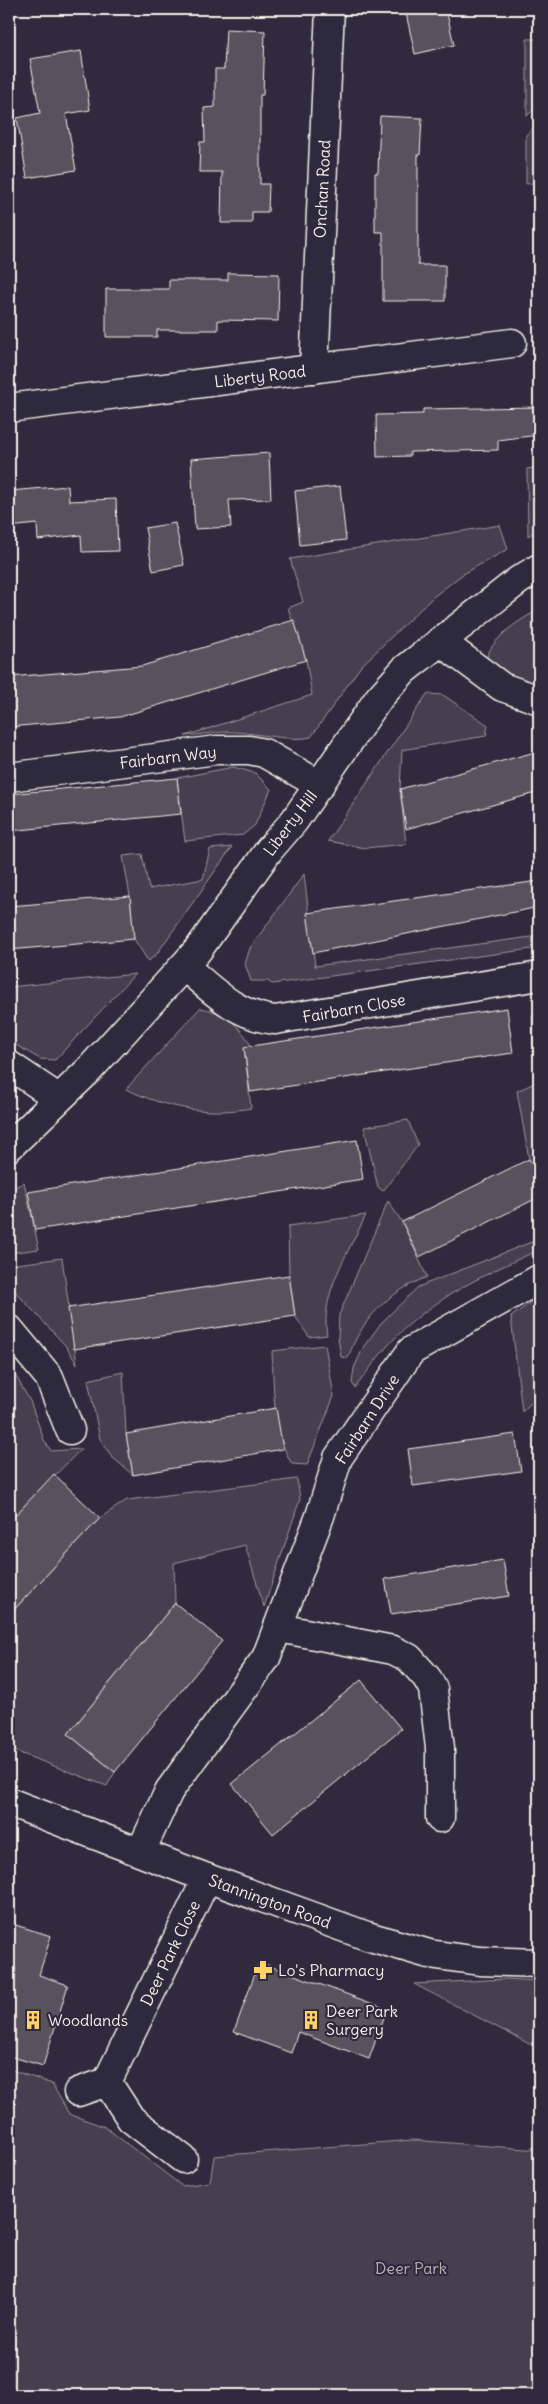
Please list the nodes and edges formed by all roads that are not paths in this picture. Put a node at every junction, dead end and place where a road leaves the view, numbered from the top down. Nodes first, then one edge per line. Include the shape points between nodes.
1 (330, 9) edge
2 (512, 343) dead end
3 (314, 369) junction
4 (9, 408) edge
5 (539, 568) edge
6 (440, 641) junction
7 (539, 700) edge
8 (9, 777) edge
9 (320, 785) junction
10 (184, 966) junction
11 (539, 976) edge
12 (9, 1065) edge
13 (58, 1098) junction
14 (9, 1146) edge
15 (539, 1280) edge
16 (9, 1329) edge
17 (70, 1430) dead end
18 (279, 1628) junction
19 (9, 1802) edge
20 (440, 1818) dead end
21 (141, 1852) junction
22 (207, 1878) junction
23 (539, 1963) edge
24 (107, 2082) junction
25 (78, 2092) dead end
26 (183, 2159) dead end

1 - 3 street, Onchan Road
2 - 3 street, Liberty Road
3 - 4 street, Liberty Road
5 - 6 street, Liberty Hill
6 - 7 street via 502,687
6 - 9 street, Liberty Hill via 404,670 380,698
8 - 9 street, Fairbarn Way via 217,750 249,750 264,753
9 - 10 street, Liberty Hill
10 - 11 street, Fairbarn Close via 226,1001 253,1016 275,1020
10 - 13 street, Liberty Hill via 88,1071
12 - 13 street
13 - 14 street, Liberty Hill
15 - 18 street, Fairbarn Drive via 411,1351 338,1458
16 - 17 street via 49,1377
18 - 20 street via 393,1650 409,1658 427,1678 434,1689 440,1748
18 - 21 street, Fairbarn Drive via 266,1658 169,1791
19 - 21 street, Stannington Road
21 - 22 street, Stannington Road
22 - 23 street, Stannington Road via 367,1936 429,1954 480,1961
22 - 24 street, Deer Park Close
24 - 25 street
24 - 26 street via 131,2119

